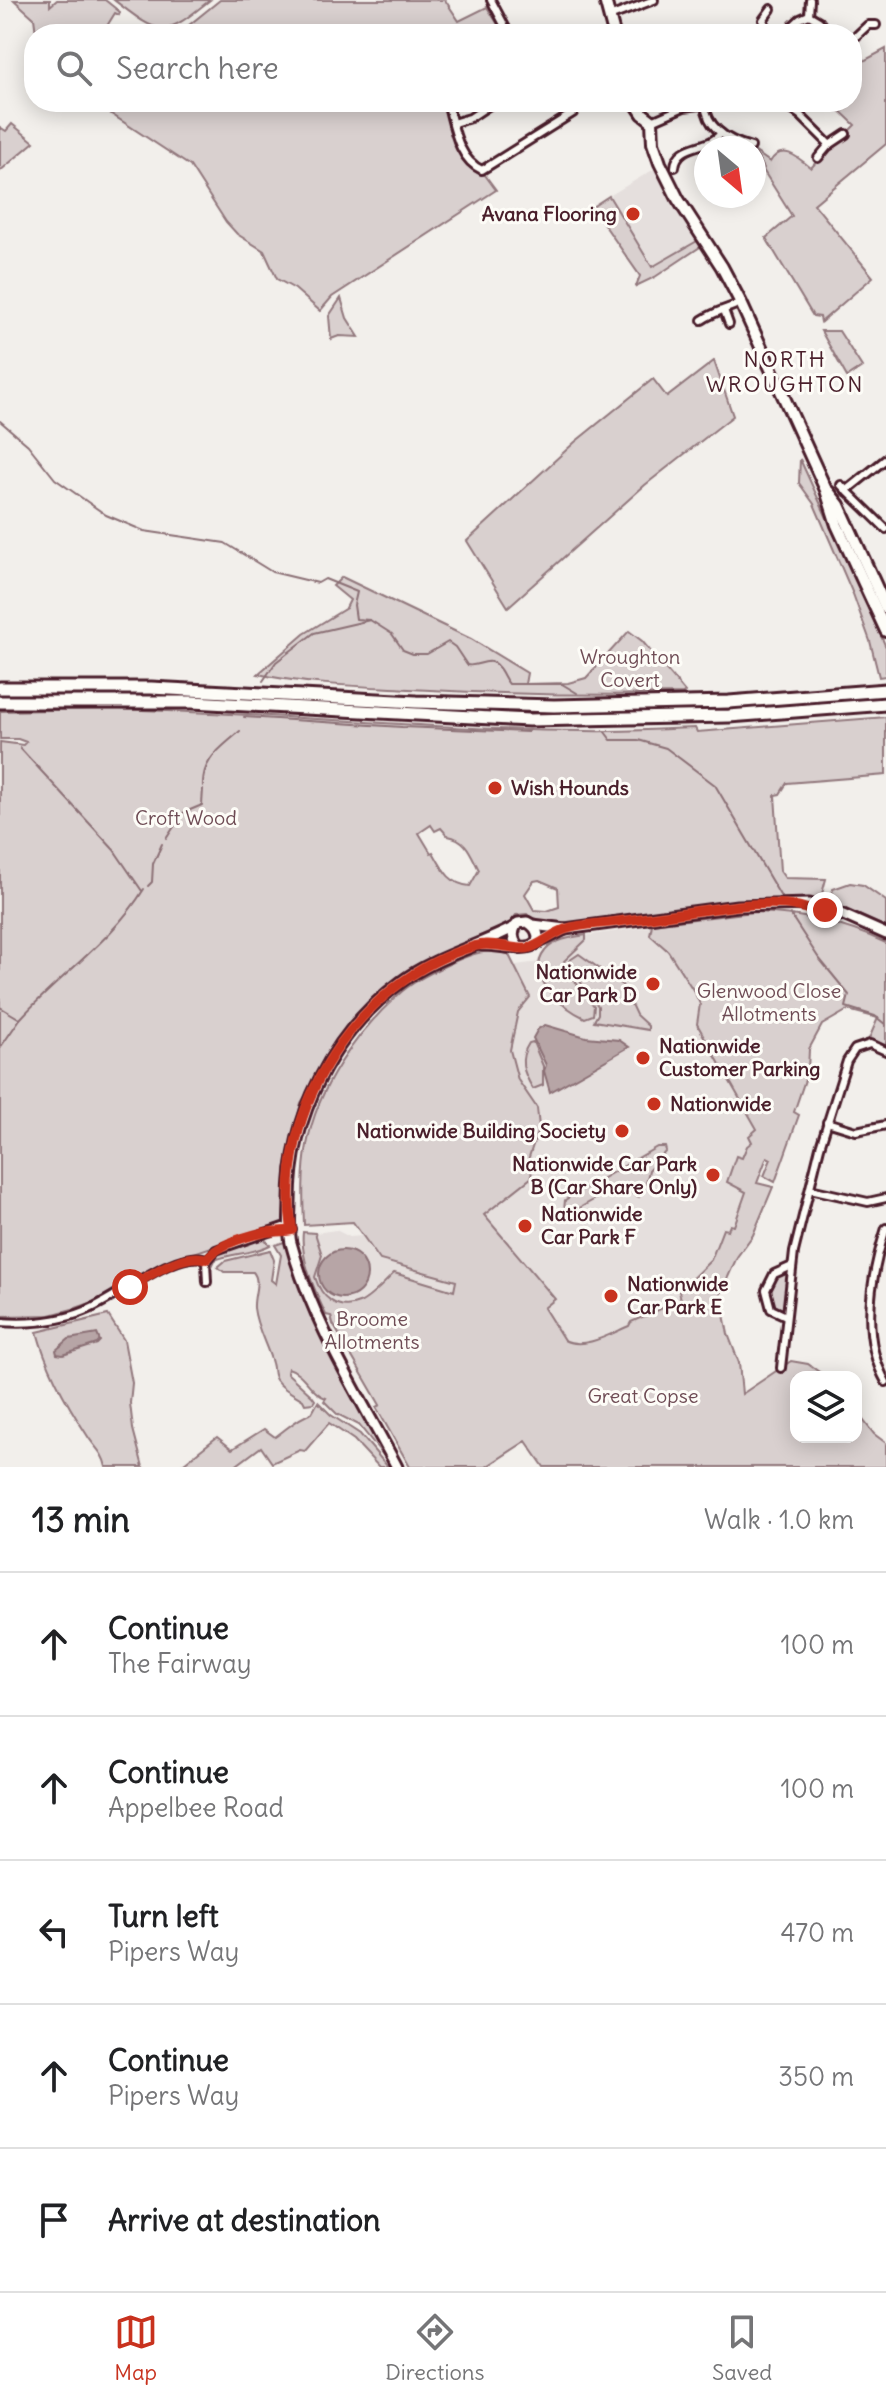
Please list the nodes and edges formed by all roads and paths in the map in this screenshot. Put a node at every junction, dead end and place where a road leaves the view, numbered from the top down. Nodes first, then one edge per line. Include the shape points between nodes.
1 (491, 0) edge
2 (605, 0) edge
3 (629, 0) edge
4 (654, 0) edge
5 (810, 0) edge
6 (633, 9) junction
7 (771, 9) dead end
8 (809, 15) junction
9 (609, 17) junction
10 (863, 19) dead end
11 (504, 24) edge
12 (611, 24) edge
13 (762, 24) edge
14 (795, 24) edge
15 (821, 24) edge
16 (862, 32) edge
17 (450, 112) edge
18 (479, 112) edge
19 (574, 112) edge
20 (642, 112) edge
21 (673, 112) edge
22 (707, 112) edge
23 (796, 112) edge
24 (652, 121) junction
25 (453, 123) junction
26 (721, 133) junction
27 (846, 134) dead end
28 (725, 136) edge
29 (830, 145) junction
30 (818, 158) dead end
31 (673, 161) dead end
32 (715, 301) dead end
33 (741, 303) junction
34 (722, 310) junction
35 (702, 320) dead end
36 (729, 324) dead end
37 (886, 459) edge
38 (863, 509) junction
39 (841, 522) junction
40 (886, 529) edge
41 (886, 608) edge
42 (886, 631) edge
43 (0, 688) edge
44 (886, 690) edge
45 (0, 702) edge
46 (886, 704) edge
47 (533, 925) junction
48 (515, 927) junction
49 (565, 929) junction
50 (886, 934) edge
51 (535, 944) junction
52 (478, 945) junction
53 (520, 948) junction
54 (886, 1051) edge
55 (827, 1122) junction
56 (886, 1125) edge
57 (810, 1189) junction
58 (886, 1198) edge
59 (886, 1228) edge
60 (292, 1230) junction
61 (207, 1259) junction
62 (792, 1266) junction
63 (207, 1282) dead end
64 (786, 1316) junction
65 (0, 1322) edge
66 (781, 1368) dead end
67 (886, 1382) edge
68 (397, 1467) edge

1 - 11 street
2 - 9 main road
3 - 6 street
4 - 6 street
5 - 8 street
6 - 9 street
7 - 13 street via 759,20
8 - 14 street
8 - 15 street
9 - 12 main road
10 - 16 street via 872,25
17 - 25 street
18 - 25 street
19 - 25 street via 485,170 467,158
20 - 24 main road
21 - 24 street
22 - 26 street
23 - 29 street
24 - 33 main road via 655,151 671,187
26 - 28 street
26 - 31 street via 714,142
27 - 29 street
29 - 30 street
32 - 34 street
33 - 34 street
33 - 39 main road
34 - 35 street
34 - 36 street
37 - 38 street via 843,488
38 - 39 street
38 - 40 street
39 - 41 main road
39 - 42 main road
43 - 44 highway via 210,690 554,706 729,702
45 - 46 highway via 204,703 529,720 729,716
47 - 48 main road via 522,922
47 - 49 main road
47 - 51 main road
48 - 52 main road
48 - 53 main road
49 - 50 main road via 737,906 816,905
49 - 51 main road
51 - 53 main road
52 - 53 main road
52 - 60 main road via 399,984 371,1008 334,1054 299,1132 290,1195
54 - 55 street via 866,1044 851,1055
55 - 56 street via 856,1131
55 - 57 street
57 - 58 street via 868,1202
57 - 62 street
59 - 67 street via 871,1310 873,1347
60 - 61 street via 270,1231 216,1250
60 - 68 main road via 290,1239 315,1309
61 - 63 street
61 - 65 street via 196,1256 171,1265 74,1315
62 - 64 street
62 - 64 street via 774,1274 766,1290 771,1309
64 - 66 street

